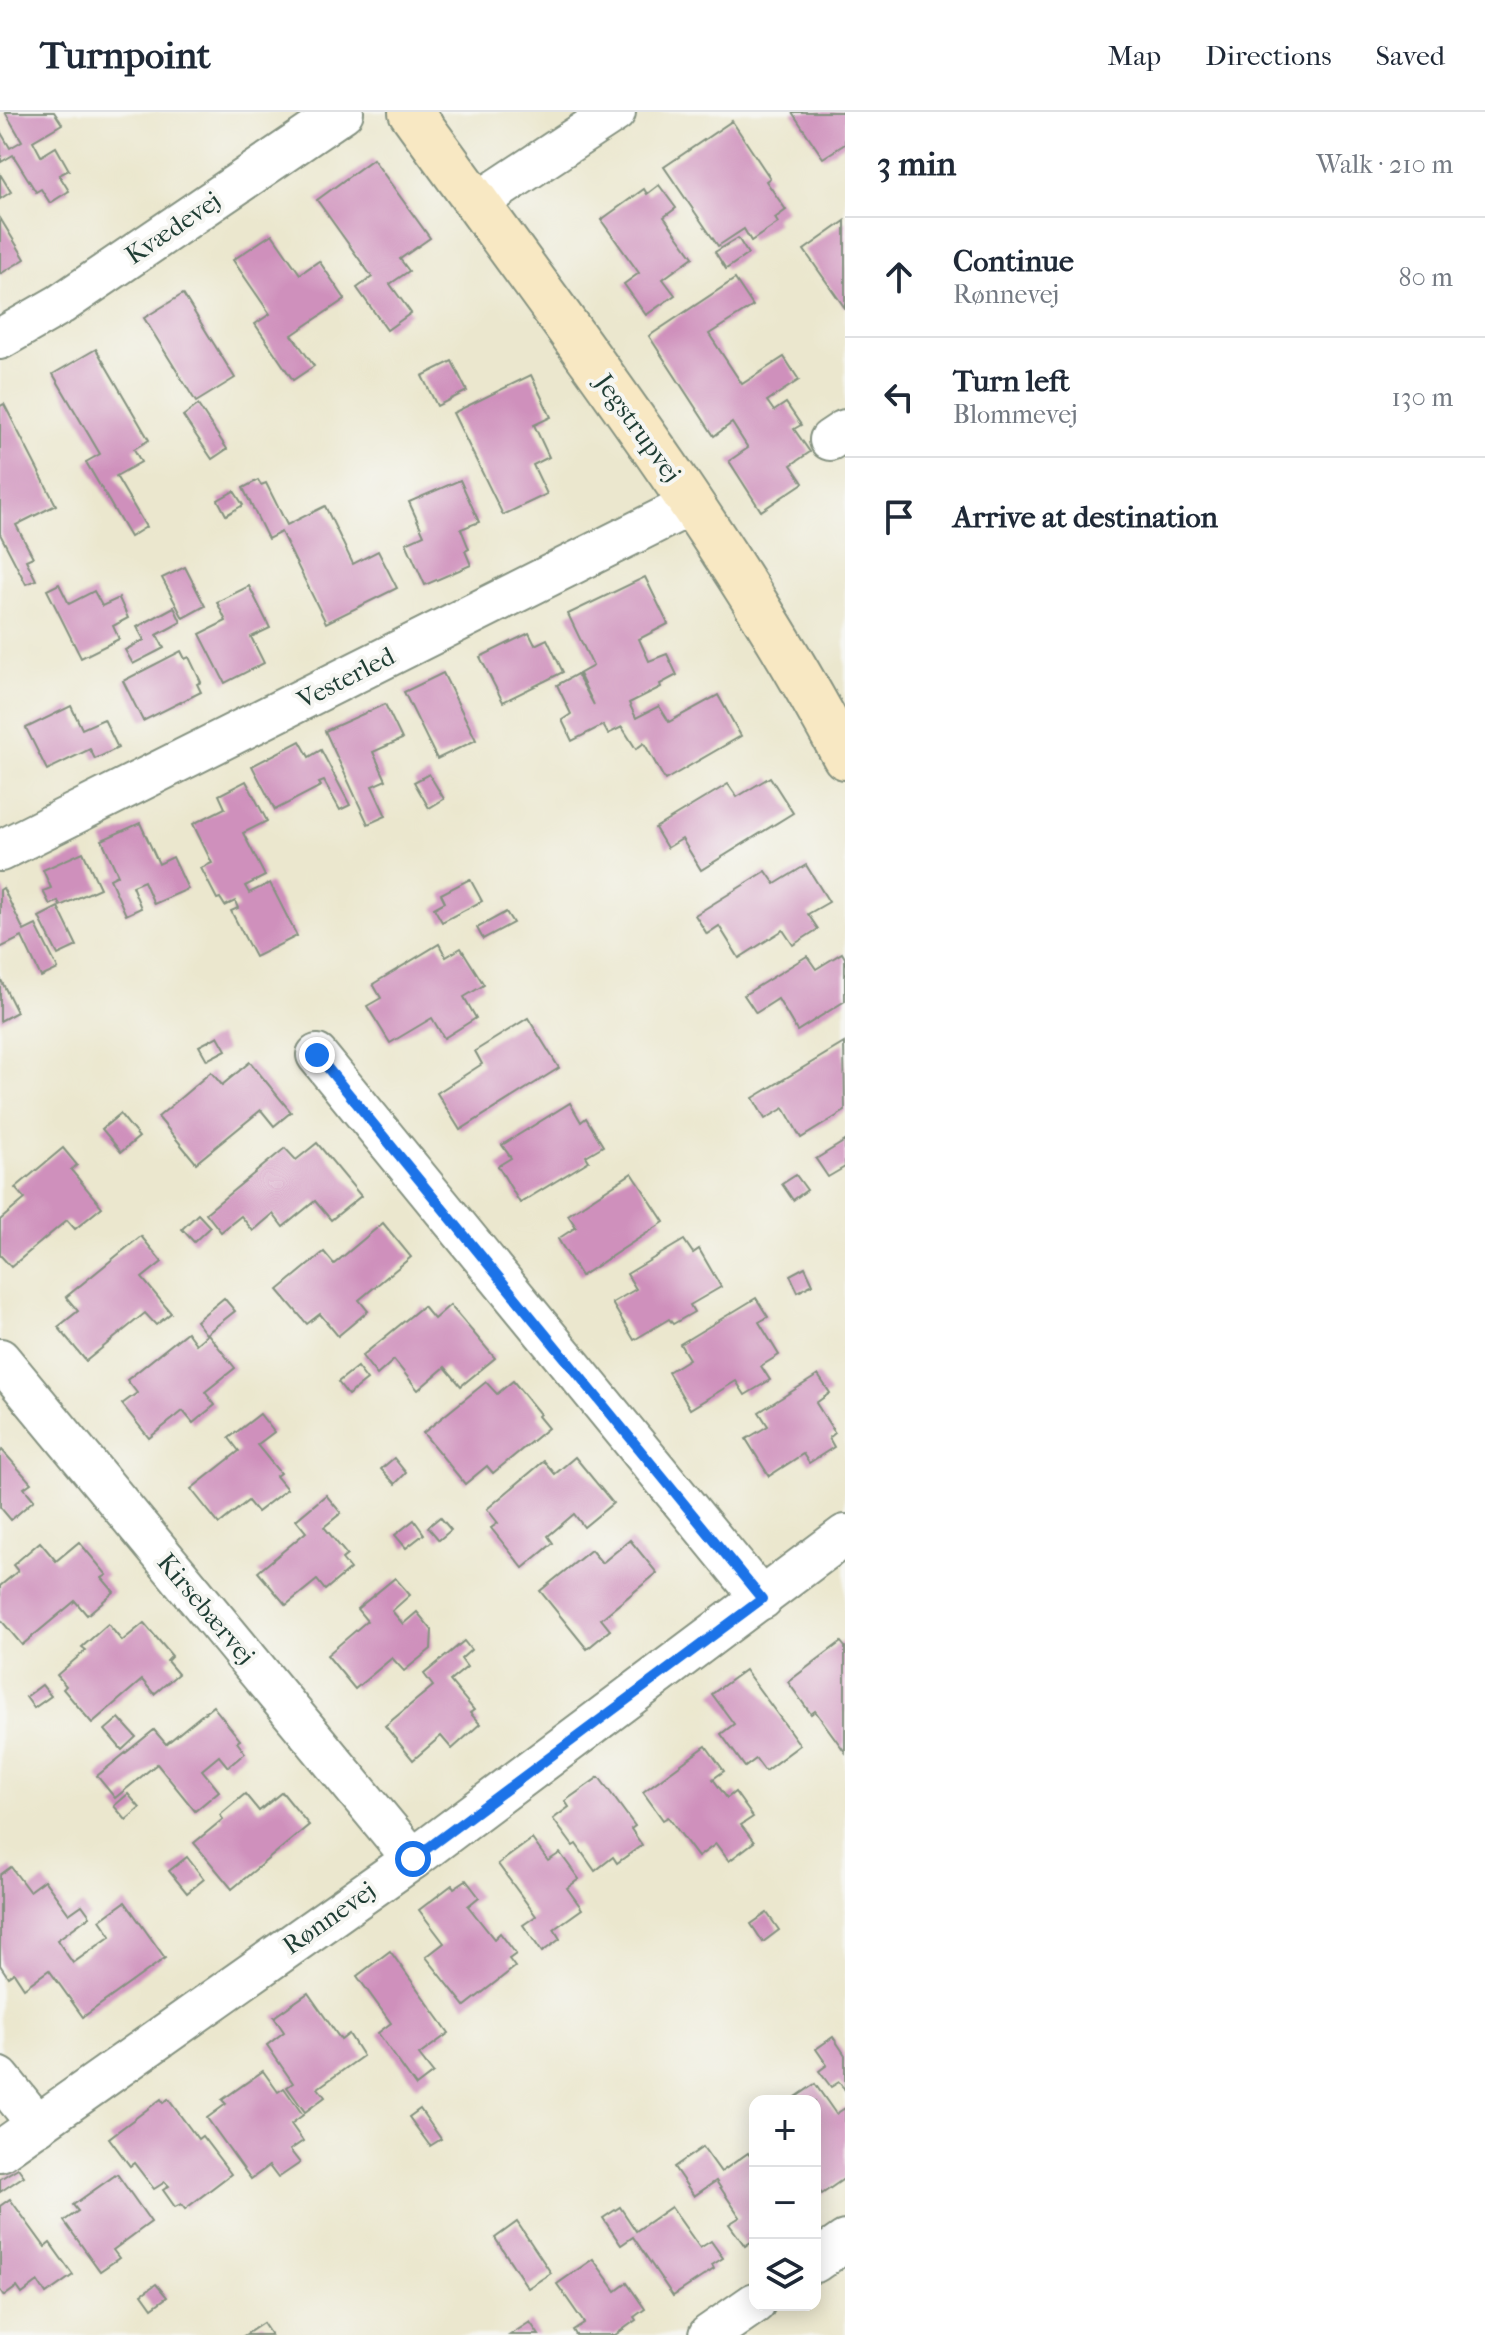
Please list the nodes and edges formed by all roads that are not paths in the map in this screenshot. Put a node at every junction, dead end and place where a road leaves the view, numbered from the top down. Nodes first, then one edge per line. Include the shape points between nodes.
1 (343, 112) edge
2 (411, 112) edge
3 (615, 112) edge
4 (477, 203) junction
5 (0, 339) edge
6 (692, 504) junction
7 (845, 757) edge
8 (0, 851) edge
9 (317, 1055) dead end
10 (0, 1359) edge
11 (845, 1535) edge
12 (762, 1599) junction
13 (413, 1859) junction
14 (0, 2078) edge
15 (38, 2125) junction
16 (0, 2151) edge
17 (845, 2241) edge
18 (821, 2258) edge
19 (749, 2307) edge
20 (709, 2335) edge

1 - 5 street, Kvædevej via 61,304
2 - 4 street, Jegstrupvej
3 - 4 street
4 - 6 street, Jegstrupvej
6 - 7 street, Jegstrupvej via 805,683
6 - 8 street, Vesterled
9 - 12 street
10 - 13 street, Kirsebærvej
11 - 12 street, Rønnevej
12 - 13 street, Rønnevej
13 - 15 street, Rønnevej
14 - 15 street
15 - 16 street, Rønnevej
17 - 18 street
19 - 20 street

